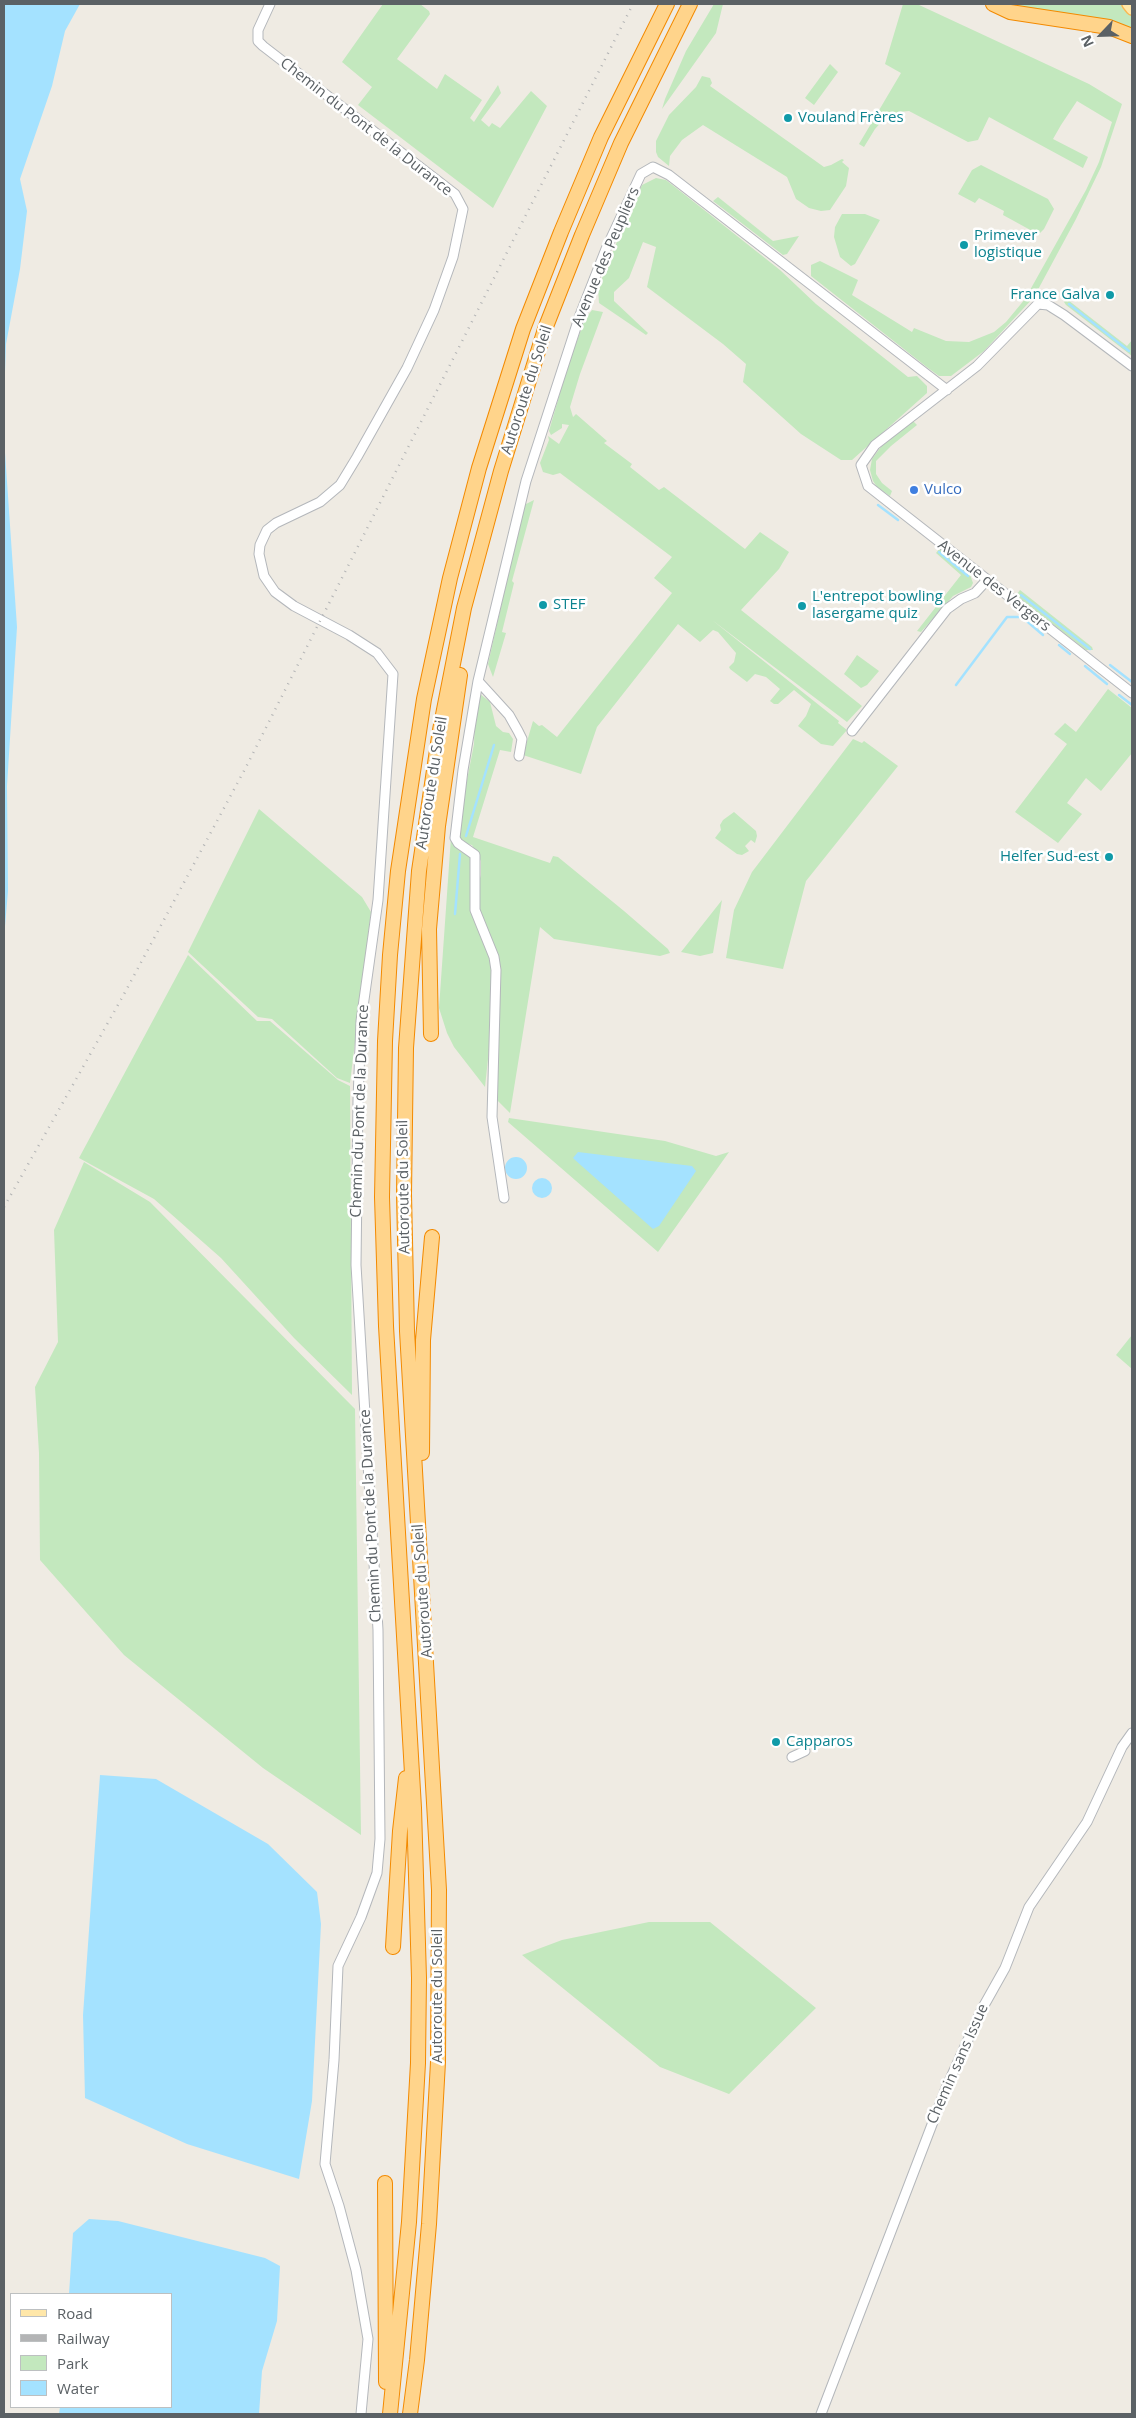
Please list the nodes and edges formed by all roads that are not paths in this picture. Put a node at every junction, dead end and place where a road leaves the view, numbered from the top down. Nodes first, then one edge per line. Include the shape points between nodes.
1 (270, 4) edge
2 (666, 4) edge
3 (690, 4) edge
4 (993, 4) edge
5 (1128, 4) edge
6 (1132, 9) edge
7 (1132, 36) edge
8 (1132, 366) edge
9 (947, 390) junction
10 (987, 580) junction
11 (464, 608) junction
12 (478, 681) junction
13 (1132, 694) edge
14 (852, 731) dead end
15 (519, 756) dead end
16 (431, 1034) dead end
17 (504, 1198) dead end
18 (432, 1237) dead end
19 (419, 1534) junction
20 (1132, 1733) edge
21 (411, 1740) junction
22 (806, 1751) dead end
23 (792, 1757) dead end
24 (393, 1947) dead end
25 (385, 2183) dead end
26 (361, 2414) edge
27 (386, 2414) edge
28 (390, 2414) edge
29 (410, 2414) edge
30 (821, 2414) edge

1 - 26 street, Chemin du Pont de la Durance via 258,30 258,40 263,46 455,194 463,209 453,257 434,310 407,368 357,457 340,485 320,502 267,530 259,554 264,576 275,592 377,653 392,674 378,900 361,1021 356,1266 378,1630 380,1839 377,1873 338,1966 325,2164 356,2270 368,2339
2 - 21 highway, Autoroute du Soleil via 601,136 523,329 479,468 450,578 424,699 407,804 385,1041 382,1197 386,1326
3 - 11 highway, Autoroute du Soleil via 621,143 545,329 501,471
4 - 7 highway via 1010,12 1109,28
5 - 6 main road
8 - 9 street via 1064,315 1048,305 1038,304 977,366
9 - 10 street, Avenue des Vergers via 875,445 861,465 862,473 868,486
9 - 12 street, Avenue des Peupliers via 677,180 653,166 641,174 580,315 514,528
10 - 13 street, Avenue des Vergers
10 - 14 street via 974,593 947,609
11 - 16 highway via 464,647 438,826 429,929
11 - 19 highway, Autoroute du Soleil via 440,730 422,852 406,1048 407,1331
12 - 15 street via 509,715 518,731 522,739
12 - 17 street, Avenue des Peupliers via 455,838 475,855 476,910 496,970 492,1117
18 - 19 highway via 423,1340
19 - 29 highway, Autoroute du Soleil via 439,1890 438,2062 429,2224
20 - 30 street, Chemin sans Issue via 1122,1747 1087,1822 1029,1907 1005,1968 982,2009 946,2088
21 - 24 highway via 400,1831
21 - 28 highway, Autoroute du Soleil via 418,1893 418,2063 409,2222
22 - 23 street
25 - 27 highway

